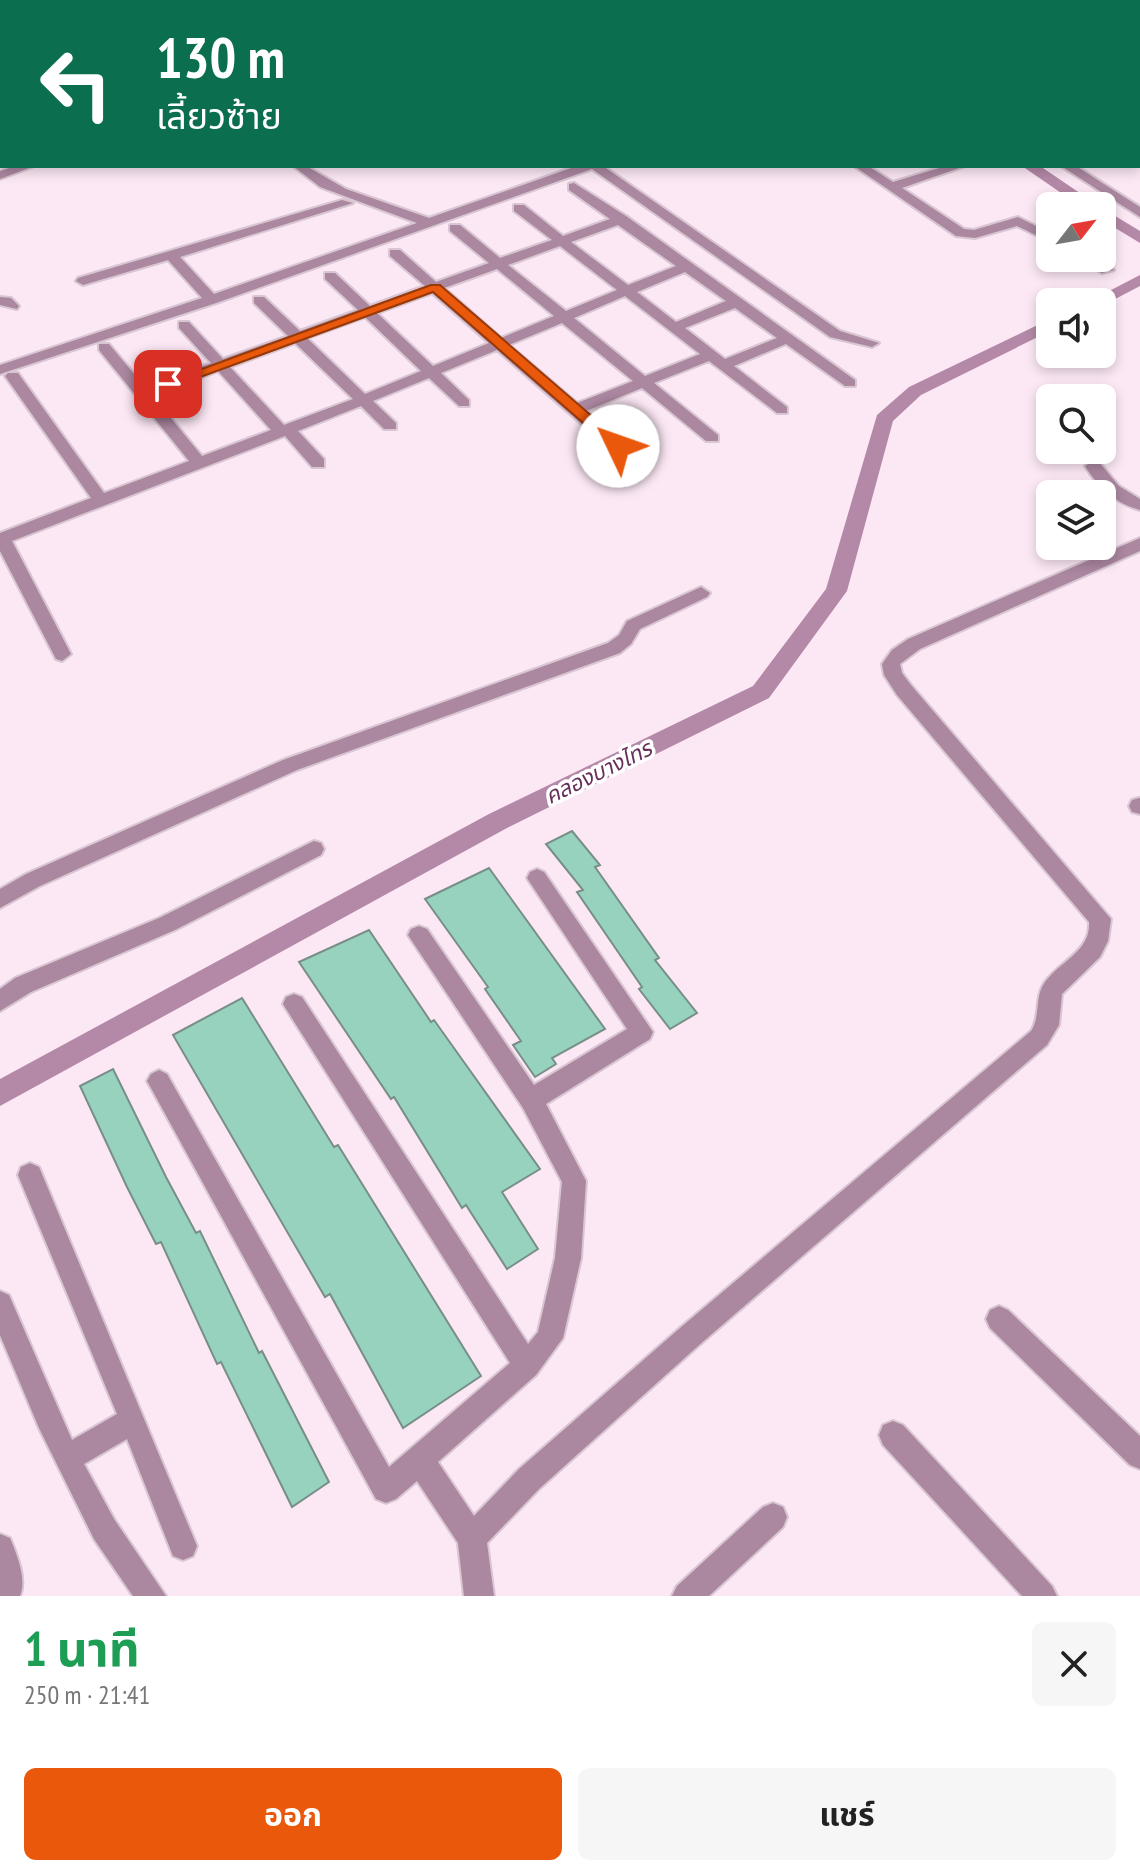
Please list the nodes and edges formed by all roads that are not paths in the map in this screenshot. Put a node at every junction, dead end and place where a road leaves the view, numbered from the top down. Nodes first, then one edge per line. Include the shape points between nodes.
1 (22, 168) edge
2 (301, 168) edge
3 (583, 168) edge
4 (598, 168) edge
5 (863, 168) edge
6 (953, 168) edge
7 (1070, 168) edge
8 (0, 175) edge
9 (574, 187) dead end
10 (891, 187) junction
11 (347, 203) dead end
12 (519, 208) dead end
13 (1140, 213) edge
14 (621, 219) junction
15 (428, 223) junction
16 (455, 228) dead end
17 (1036, 231) edge
18 (561, 241) junction
19 (395, 253) dead end
20 (171, 255) junction
21 (501, 264) junction
22 (687, 266) junction
23 (330, 276) dead end
24 (83, 281) dead end
25 (435, 287) junction
26 (626, 291) junction
27 (211, 300) junction
28 (259, 300) dead end
29 (736, 302) junction
30 (369, 312) junction
31 (565, 316) junction
32 (184, 325) dead end
33 (675, 327) junction
34 (299, 337) junction
35 (788, 338) junction
36 (501, 342) junction
37 (872, 343) dead end
38 (104, 347) dead end
39 (717, 360) junction
40 (221, 366) junction
41 (432, 371) junction
42 (6, 373) edge
43 (644, 381) junction
44 (850, 383) dead end
45 (141, 394) junction
46 (365, 400) junction
47 (464, 403) dead end
48 (577, 409) junction
49 (782, 410) dead end
50 (390, 426) dead end
51 (285, 431) junction
52 (712, 438) dead end
53 (318, 463) dead end
54 (200, 464) junction
55 (639, 465) dead end
56 (1093, 466) dead end
57 (101, 501) junction
58 (1140, 505) edge
59 (1, 538) edge
60 (1140, 544) edge
61 (701, 593) dead end
62 (62, 654) dead end
63 (314, 849) dead end
64 (537, 878) dead end
65 (0, 899) edge
66 (419, 935) dead end
67 (0, 1001) edge
68 (294, 1004) dead end
69 (159, 1081) dead end
70 (531, 1100) junction
71 (30, 1175) dead end
72 (0, 1304) edge
73 (999, 1319) dead end
74 (6, 1336) edge
75 (527, 1366) junction
76 (133, 1420) junction
77 (893, 1435) dead end
78 (1140, 1455) edge
79 (67, 1459) junction
80 (420, 1461) junction
81 (773, 1517) dead end
82 (472, 1538) junction
83 (183, 1546) dead end
84 (0, 1548) edge
85 (2, 1596) edge
86 (151, 1596) edge
87 (479, 1596) edge
88 (687, 1596) edge
89 (1042, 1596) edge

1 - 8 street
2 - 15 street via 327,186
3 - 15 street
4 - 37 street via 835,334
5 - 10 street
6 - 10 street
7 - 13 street
9 - 14 street
10 - 17 street via 961,233 1018,221
11 - 20 street
12 - 18 street
14 - 18 street
14 - 22 street
15 - 27 street
16 - 21 street
18 - 21 street
18 - 26 street
19 - 25 street
20 - 24 street
20 - 27 street
21 - 25 street
21 - 31 street
22 - 26 street
22 - 29 street
23 - 30 street
25 - 30 street
25 - 36 street
26 - 31 street
26 - 33 street
27 - 42 street
28 - 34 street
29 - 33 street
29 - 35 street
30 - 34 street
30 - 41 street
31 - 36 street
31 - 43 street
32 - 40 street
33 - 39 street
34 - 40 street
34 - 46 street
35 - 39 street
35 - 44 street
36 - 41 street
36 - 48 street
38 - 45 street
39 - 43 street
39 - 49 street
40 - 45 street
40 - 51 street
41 - 46 street
41 - 47 street
42 - 57 street
43 - 48 street
43 - 52 street
45 - 54 street
46 - 50 street
46 - 51 street
48 - 55 street
51 - 53 street
51 - 54 street
54 - 57 street
56 - 58 street via 1115,493
57 - 59 street
59 - 62 street
60 - 82 street via 914,644 893,657 890,666 898,683 1100,919 1094,949 1051,991 1048,1025 689,1337 510,1497
61 - 65 street via 633,625 614,648 290,765
63 - 67 street via 167,924 23,985
64 - 70 street via 642,1032
66 - 70 street
68 - 75 street
69 - 80 street via 386,1489
70 - 75 street via 574,1181 568,1258 550,1338
71 - 76 street
72 - 74 street
73 - 78 street
74 - 79 street
75 - 80 street
76 - 79 street
76 - 83 street
77 - 89 street
79 - 86 street via 122,1562
80 - 82 street
81 - 88 street
82 - 87 street
84 - 85 street via 9,1586

